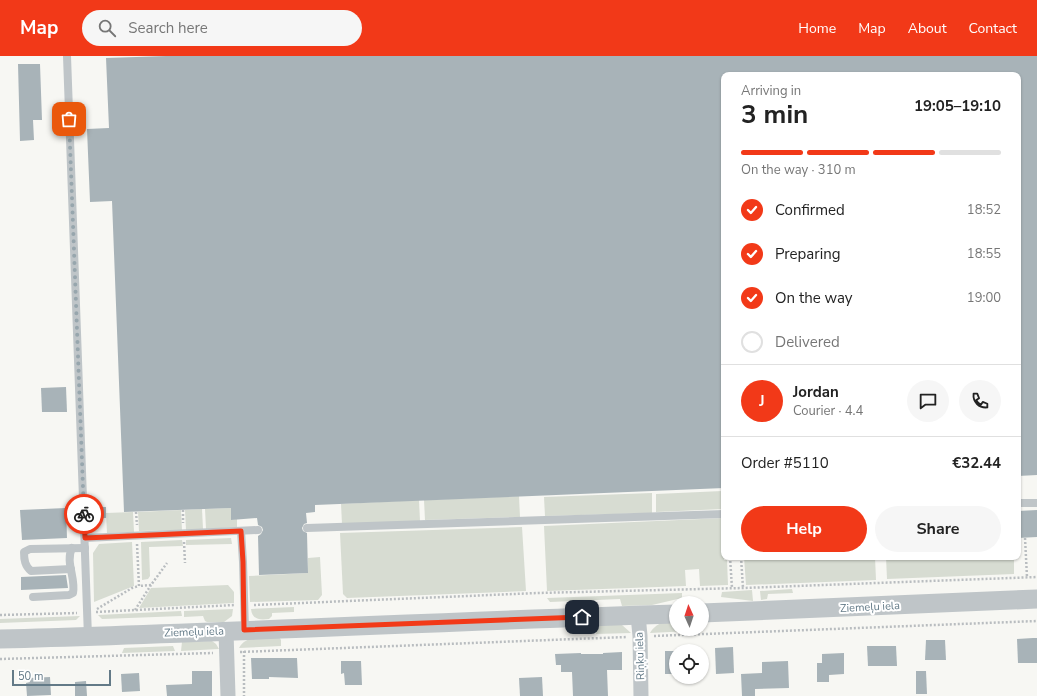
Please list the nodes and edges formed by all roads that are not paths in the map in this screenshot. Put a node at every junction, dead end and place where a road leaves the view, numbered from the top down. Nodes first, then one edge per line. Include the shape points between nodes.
1 (67, 56) edge
2 (1021, 503) edge
3 (1037, 503) edge
4 (721, 514) edge
5 (307, 528) dead end
6 (258, 530) dead end
7 (241, 531) junction
8 (85, 538) junction
9 (72, 548) junction
10 (86, 548) junction
11 (71, 569) junction
12 (33, 597) dead end
13 (1037, 599) edge
14 (669, 614) edge
15 (709, 614) edge
16 (638, 615) junction
17 (244, 630) junction
18 (226, 631) junction
19 (88, 637) junction
20 (0, 639) edge
21 (228, 696) edge
22 (641, 696) edge

1 - 8 lane
2 - 3 lane
4 - 5 lane
6 - 7 lane
7 - 8 lane
7 - 17 lane
8 - 10 lane
9 - 10 lane
9 - 11 lane via 69,555
9 - 11 lane via 30,549 24,552 27,567 31,571
10 - 19 lane
11 - 12 lane via 73,593
13 - 15 street, Ziemeļu iela
14 - 16 street, Ziemeļu iela
16 - 17 street, Ziemeļu iela
16 - 22 street, Riņķu iela
17 - 18 street, Ziemeļu iela
18 - 19 street, Ziemeļu iela
18 - 21 street
19 - 20 street, Ziemeļu iela

